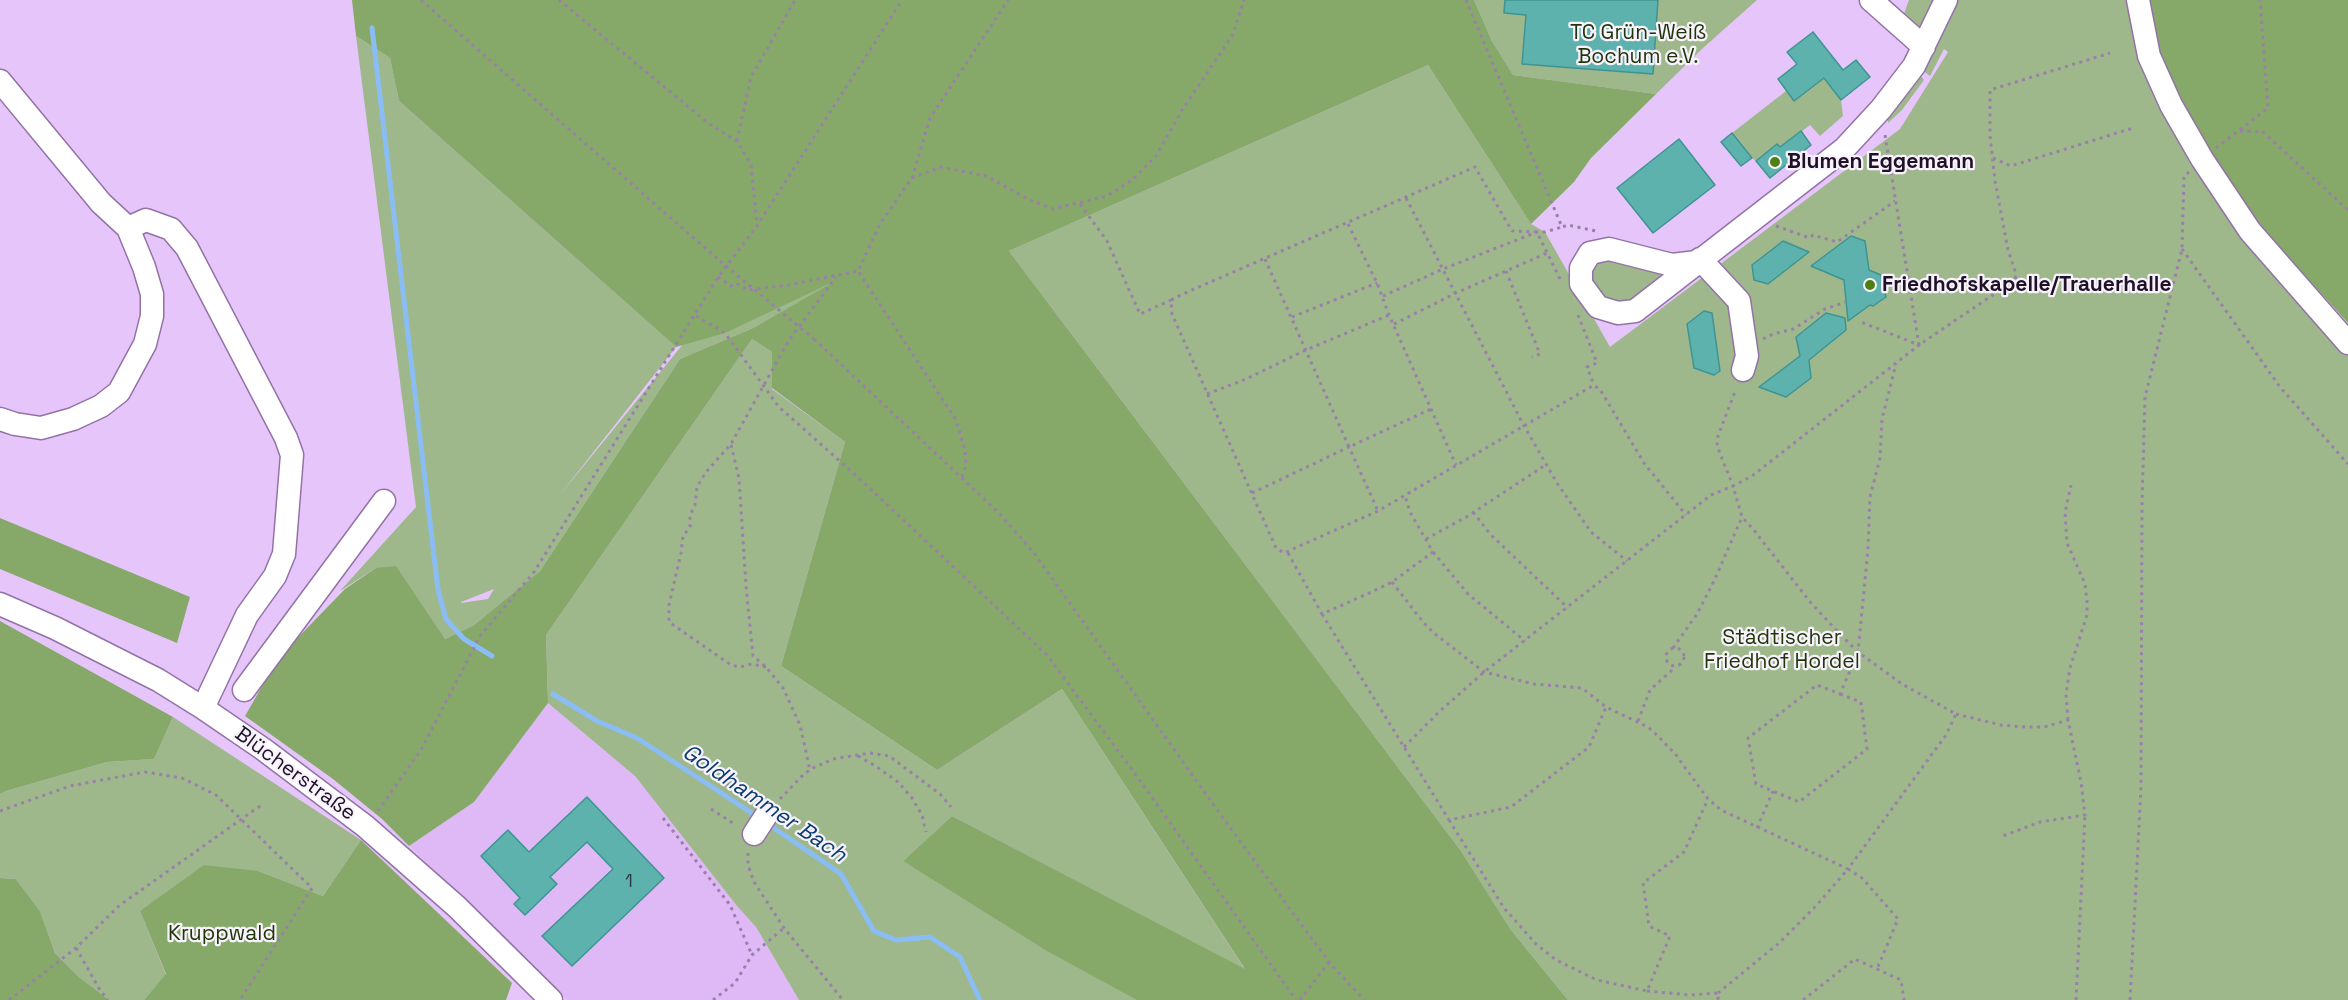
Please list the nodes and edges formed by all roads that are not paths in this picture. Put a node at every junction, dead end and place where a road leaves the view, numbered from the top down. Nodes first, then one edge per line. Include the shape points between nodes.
1 (1871, 0) edge
2 (1946, 0) edge
3 (2138, 0) edge
4 (1924, 47) junction
5 (0, 81) edge
6 (128, 228) junction
7 (1699, 261) junction
8 (2348, 343) edge
9 (1744, 359) road end
10 (0, 419) edge
11 (384, 501) dead end
12 (0, 604) edge
13 (222, 668) junction
14 (203, 708) junction
15 (761, 808) road end
16 (746, 830) road end
17 (551, 1000) edge

1 - 4 street
2 - 4 street
3 - 8 street via 2149,56 2202,159 2250,231
4 - 7 street via 1881,109 1844,149
5 - 6 street via 101,203
6 - 10 street via 152,294 152,316 146,344 119,392 73,420 41,428
6 - 13 street via 146,220 171,229 187,248 292,454 284,554 275,576 247,615
7 - 7 street via 1672,265 1610,249 1590,253 1581,268 1581,284 1598,307 1618,313 1635,311
7 - 9 street via 1739,301
11 - 13 street via 248,685
12 - 14 street, Blücherstraße via 137,670
13 - 14 street
14 - 17 street, Blücherstraße via 365,826 457,907
15 - 16 street

